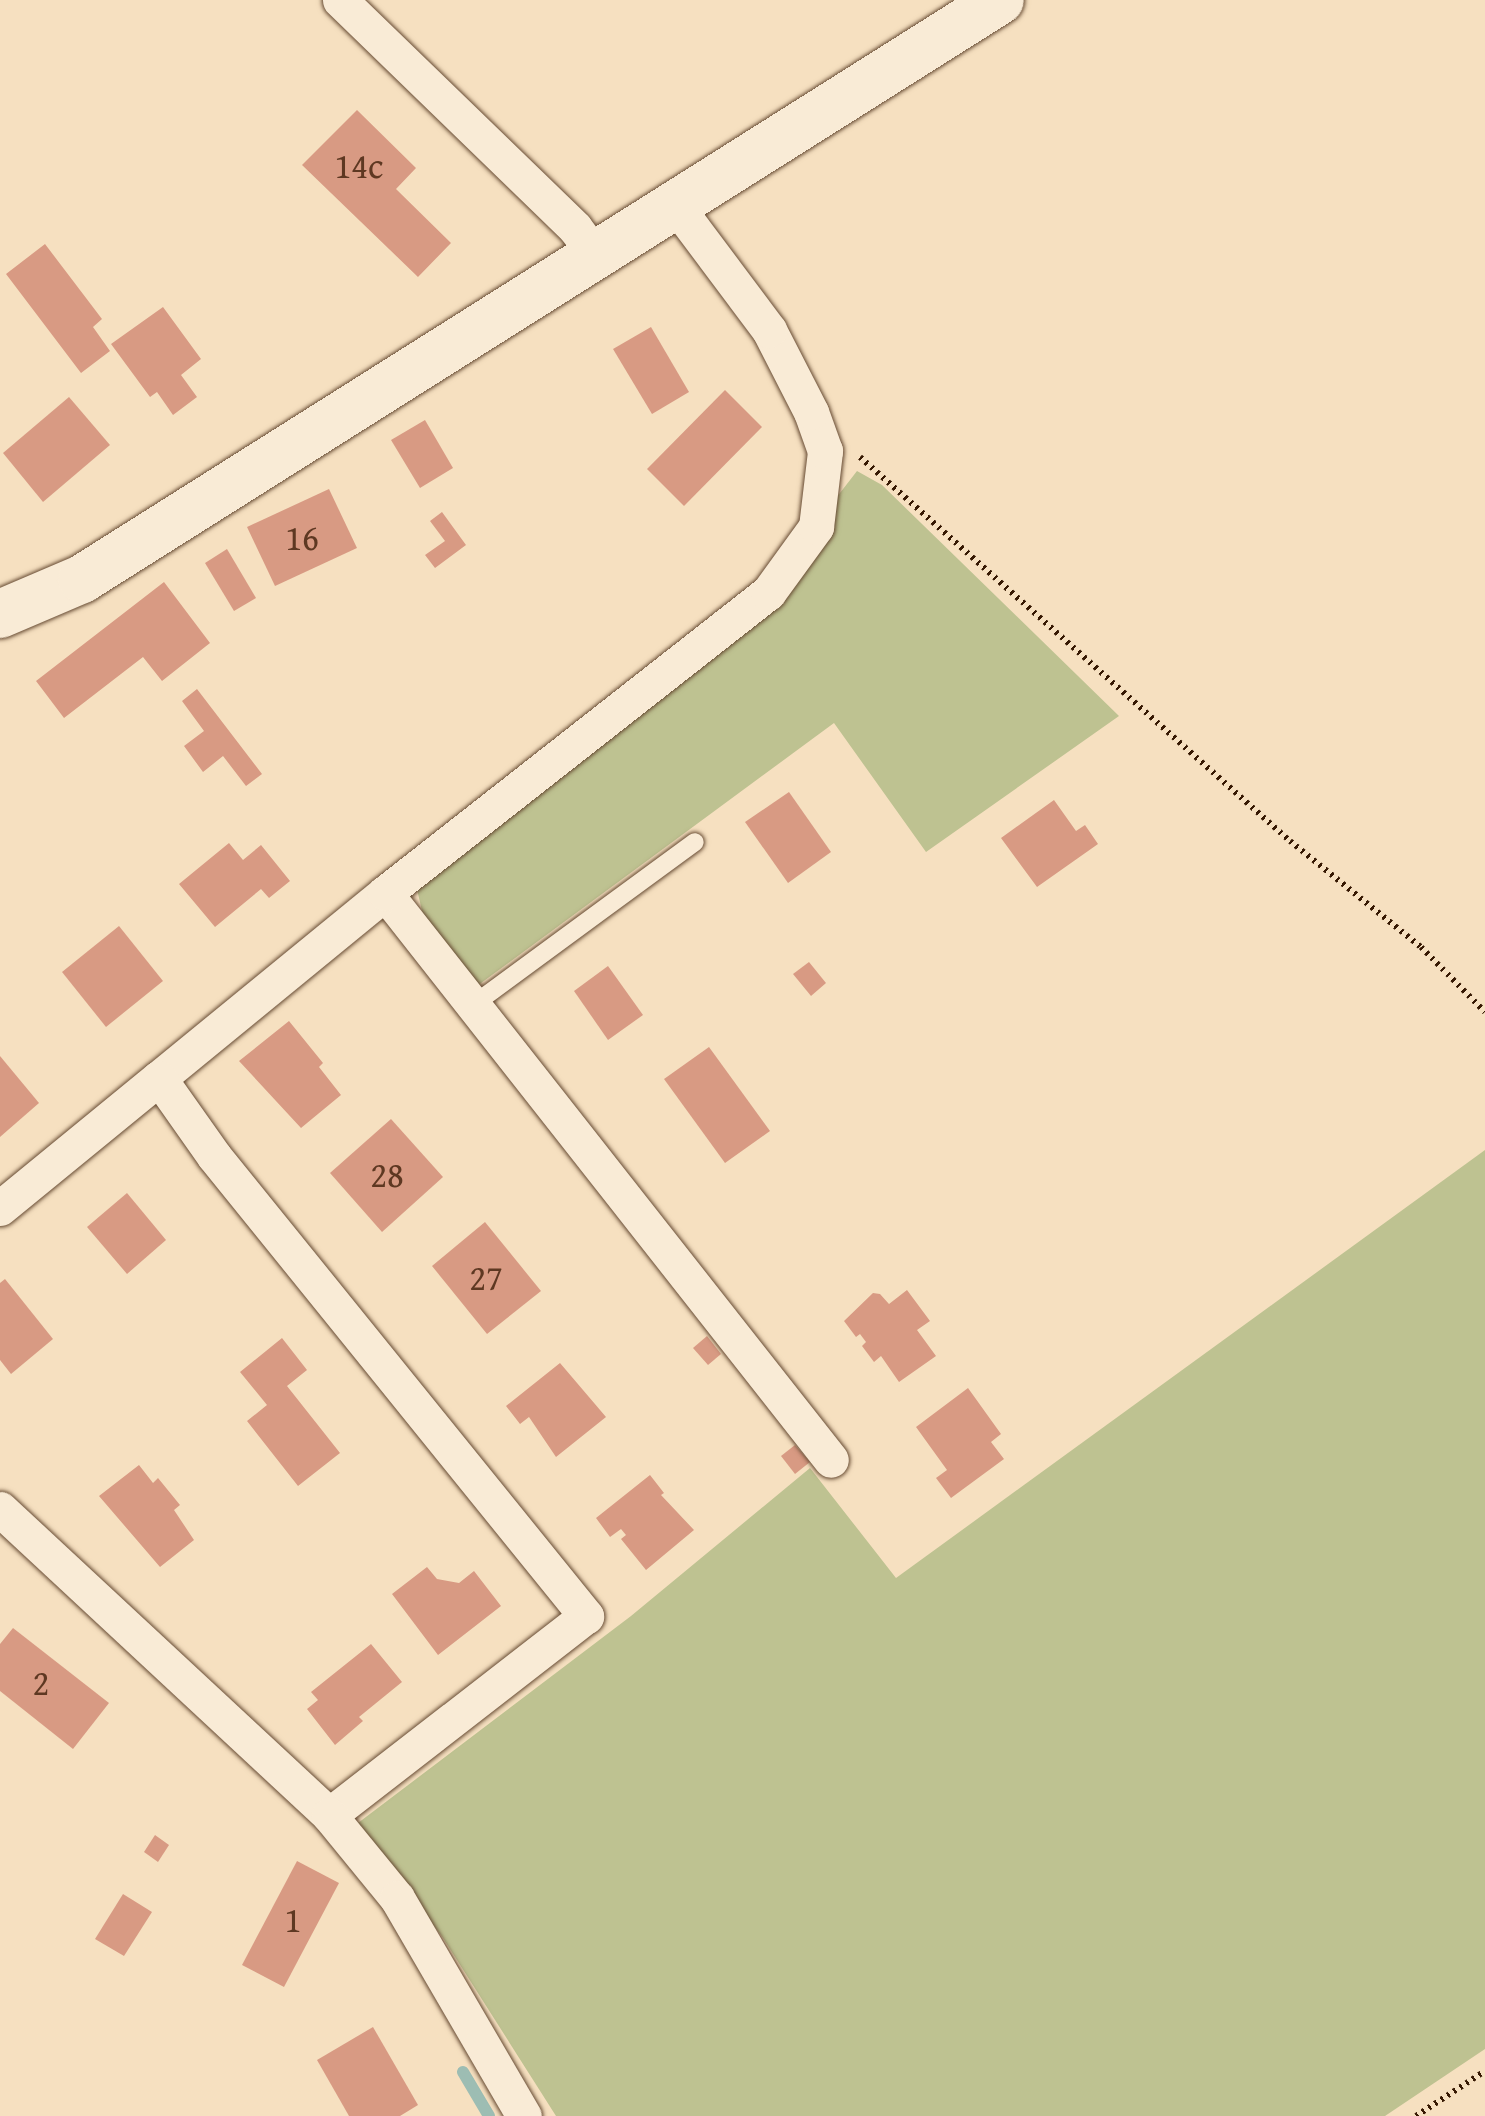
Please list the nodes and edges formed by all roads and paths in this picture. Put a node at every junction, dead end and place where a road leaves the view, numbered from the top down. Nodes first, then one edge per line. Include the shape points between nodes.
1 (340, 0) edge
2 (1000, 0) edge
3 (678, 207) junction
4 (597, 257) junction
5 (811, 412) junction
6 (0, 614) edge
7 (695, 842) dead end
8 (385, 893) junction
9 (473, 1005) junction
10 (1485, 1012) edge
11 (159, 1078) junction
12 (0, 1208) edge
13 (830, 1460) dead end
14 (0, 1510) edge
15 (328, 1815) junction
16 (1485, 2071) edge
17 (524, 2116) edge
18 (1416, 2116) edge

1 - 4 street
2 - 3 street
3 - 4 street
3 - 5 street via 770,330
4 - 6 street via 82,580
5 - 8 street via 826,451 816,527 768,593
5 - 10 path via 1162,730 1421,947
7 - 9 lane
8 - 9 street
8 - 11 street
9 - 13 street
11 - 12 street
11 - 15 street via 214,1156 586,1616
14 - 15 street
15 - 17 street via 397,1898
16 - 18 path

